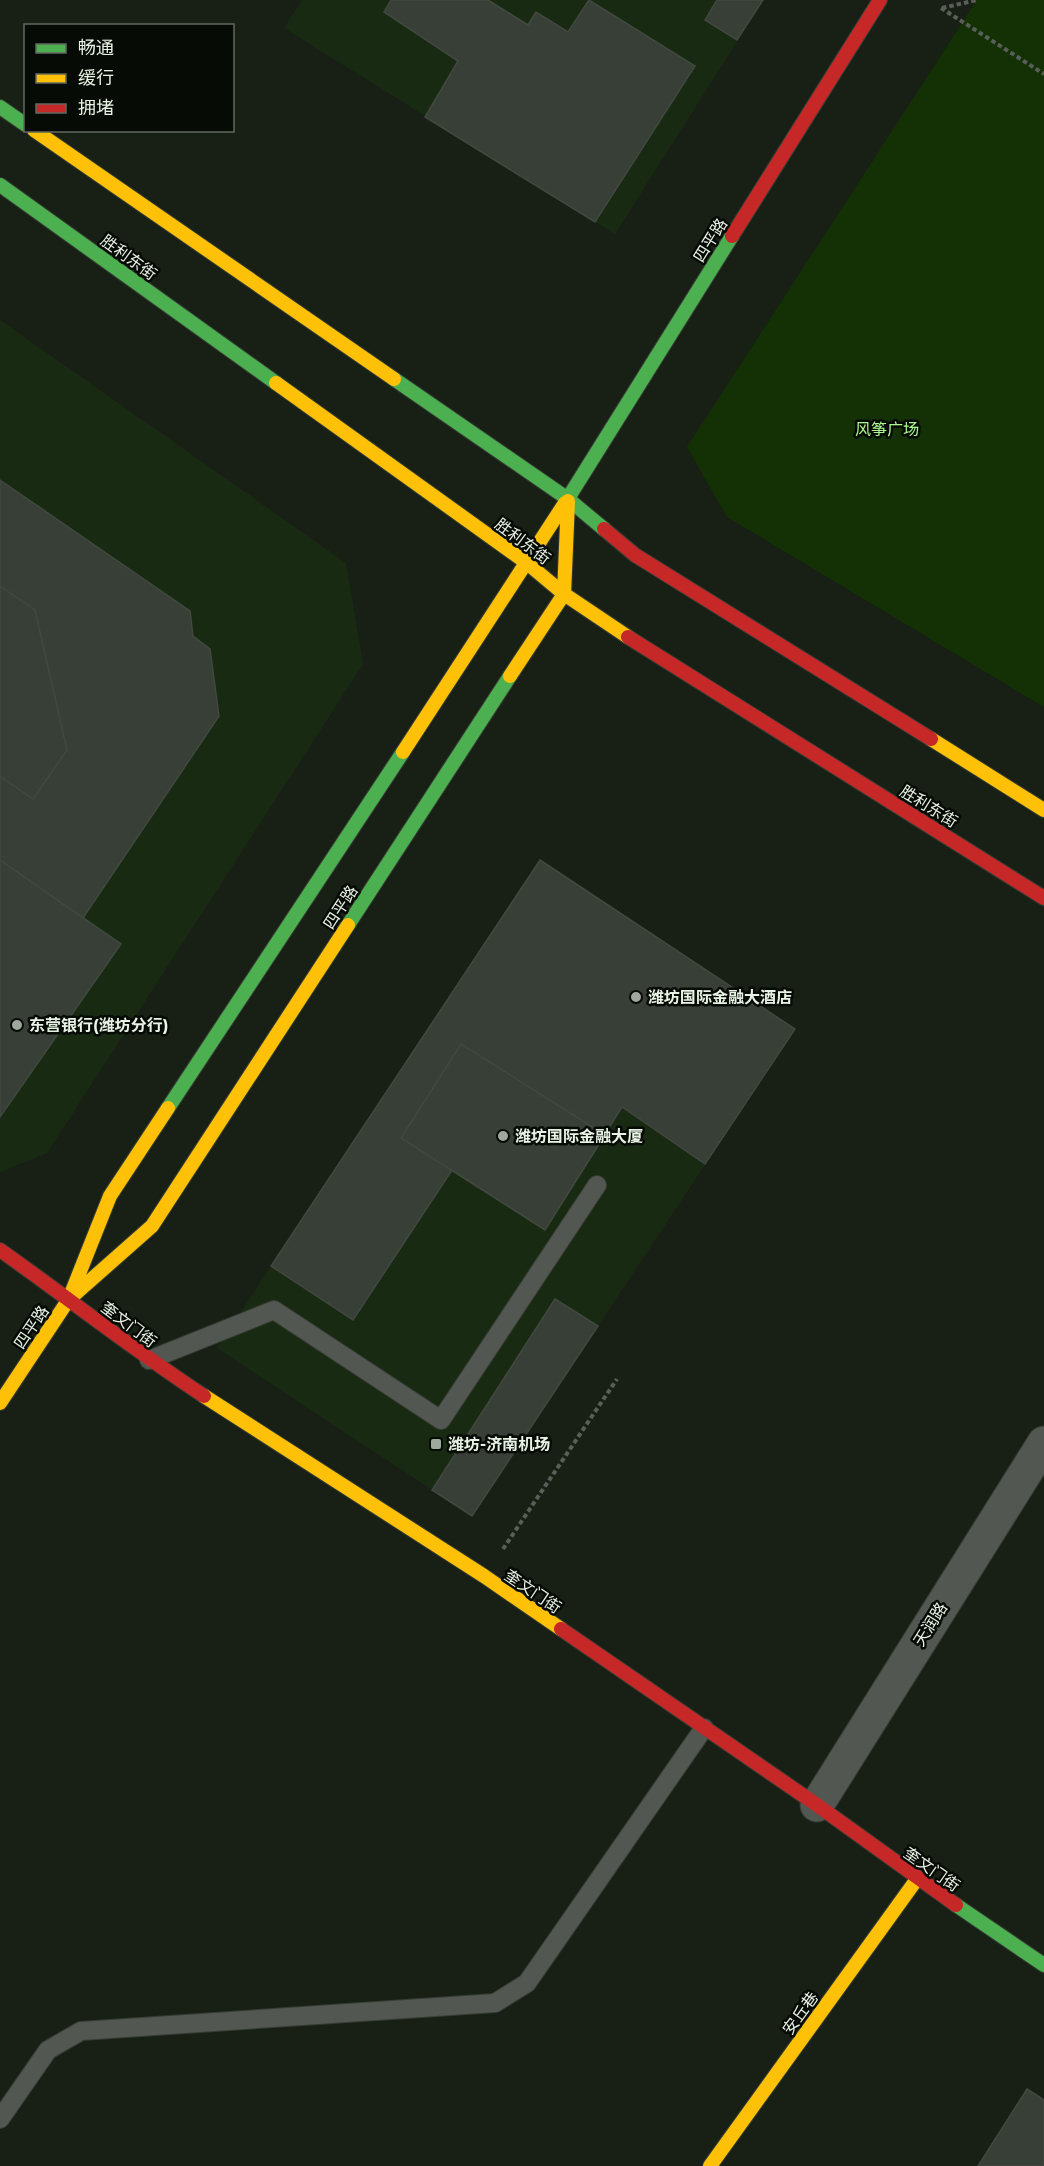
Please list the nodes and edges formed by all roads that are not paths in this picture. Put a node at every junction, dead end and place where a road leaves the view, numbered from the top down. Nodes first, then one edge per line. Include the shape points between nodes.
1 (880, 0) edge
2 (0, 107) edge
3 (24, 124) edge
4 (37, 132) edge
5 (0, 185) edge
6 (568, 499) junction
7 (527, 563) junction
8 (564, 594) junction
9 (1044, 810) edge
10 (1044, 898) edge
11 (597, 1185) dead end
12 (0, 1250) edge
13 (69, 1299) junction
14 (149, 1360) junction
15 (0, 1403) edge
16 (1044, 1443) edge
17 (704, 1728) junction
18 (817, 1805) junction
19 (917, 1879) junction
20 (1044, 1965) edge
21 (0, 2119) edge
22 (710, 2166) edge

1 - 6 street, 四平路
2 - 3 street
4 - 6 street
5 - 7 street, 胜利东街
6 - 7 street, 四平路
6 - 8 street, 四平路
6 - 9 street via 635,555
7 - 8 street, 胜利东街
7 - 13 street, 四平路 via 110,1196
8 - 10 street, 胜利东街
8 - 13 street, 四平路 via 152,1226
11 - 14 lane via 441,1420 274,1310
12 - 13 street, 奎文门街
13 - 14 street, 奎文门街
13 - 15 street, 四平路
14 - 17 street, 奎文门街 via 484,1576
16 - 18 street, 天润路
17 - 18 street, 奎文门街
17 - 21 lane via 527,1983 495,2003 81,2031 48,2050
18 - 19 street, 奎文门街
19 - 20 street, 奎文门街
19 - 22 street, 安丘巷

